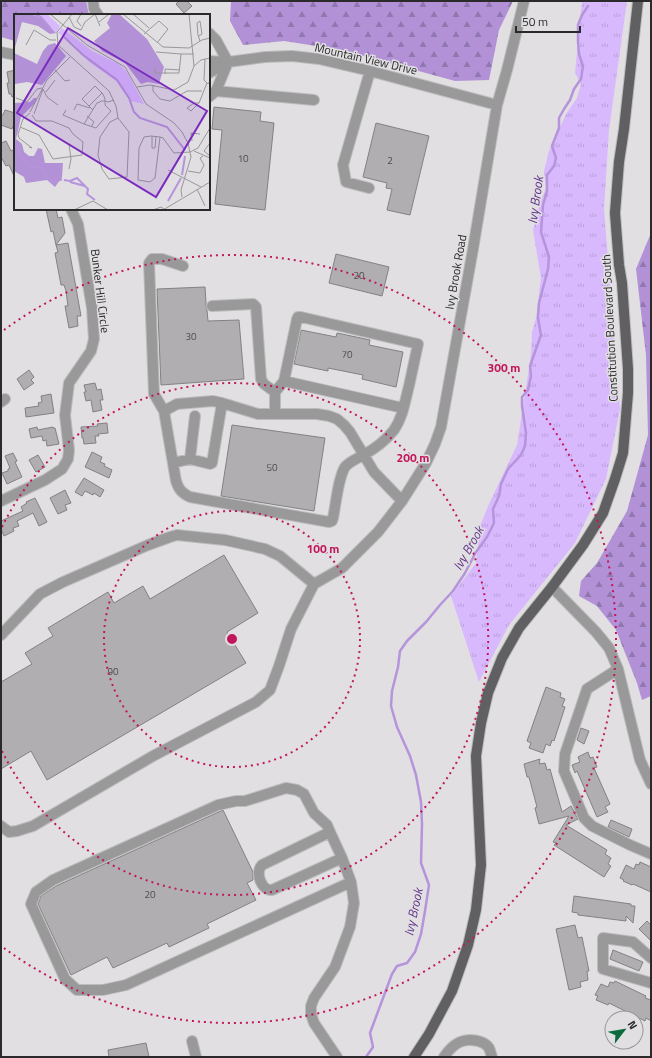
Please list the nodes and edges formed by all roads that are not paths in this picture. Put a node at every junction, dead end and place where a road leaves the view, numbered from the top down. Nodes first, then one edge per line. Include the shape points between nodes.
1 (93, 1) edge
2 (524, 1) edge
3 (638, 1) edge
4 (97, 14) edge
5 (210, 35) edge
6 (1, 52) edge
7 (14, 55) edge
8 (210, 61) edge
9 (228, 62) junction
10 (370, 71) junction
11 (210, 72) edge
12 (213, 94) edge
13 (314, 100) dead end
14 (497, 105) junction
15 (369, 188) dead end
16 (71, 210) edge
17 (183, 266) dead end
18 (212, 306) dead end
19 (284, 381) junction
20 (274, 392) junction
21 (222, 403) junction
22 (403, 408) junction
23 (164, 411) junction
24 (275, 414) junction
25 (195, 416) dead end
26 (364, 455) junction
27 (190, 459) junction
28 (173, 463) junction
29 (1, 501) edge
30 (402, 501) junction
31 (314, 584) junction
32 (552, 587) junction
33 (1, 635) edge
34 (618, 669) junction
35 (651, 784) edge
36 (1, 826) edge
37 (330, 832) junction
38 (651, 854) edge
39 (342, 858) junction
40 (351, 882) junction
41 (651, 958) edge
42 (651, 983) edge
43 (192, 1041) dead end
44 (196, 1057) edge
45 (337, 1057) edge
46 (414, 1057) edge
47 (444, 1057) edge
48 (492, 1057) edge

1 - 4 street
2 - 14 street, Ivy Brook Road
3 - 32 main road, Constitution Boulevard South via 615,213 628,369 623,453 603,513 583,546
5 - 9 street via 216,40
6 - 7 street
8 - 9 street, Mountain View Drive
9 - 10 street, Mountain View Drive via 292,56 319,59
9 - 11 street, Mountain View Drive
9 - 12 street
10 - 14 street, Mountain View Drive
10 - 15 street via 343,165 346,182
12 - 13 street
14 - 30 street, Ivy Brook Road via 441,427 426,463
16 - 29 street, Bunker Hill Circle via 78,224 92,308 94,339 91,351 69,383 65,415 68,459 62,470
17 - 23 street via 162,259 152,259 149,263 154,394
18 - 20 street via 253,304 256,307 261,379
19 - 20 street
19 - 22 street
19 - 22 street via 297,319 301,317 418,344
20 - 24 street
21 - 23 street via 203,401 177,404
21 - 24 street via 258,414
21 - 27 street via 212,463
22 - 26 street via 394,430 376,448
23 - 28 street
24 - 26 street via 317,414 337,419 350,432
25 - 27 street
26 - 28 street via 345,467 334,518 329,522 190,497 180,490
26 - 30 street via 374,472
27 - 28 street
30 - 31 street, Ivy Brook Road via 378,532 342,568
31 - 33 street via 280,556 265,549 225,540 177,535 148,545 40,594
31 - 36 street via 291,629 270,690 256,702 153,756 33,826 9,832
32 - 34 street via 609,648
32 - 46 main road, Constitution Boulevard South via 519,628 502,658 488,693 476,756 481,865 476,910 468,945 452,991
34 - 35 street via 640,760
34 - 38 street via 587,689 565,754 564,771 584,818 592,826
37 - 39 street
37 - 39 street via 262,865 258,875 264,887 272,890
37 - 40 street via 327,825 314,813 304,794 286,788 203,811 53,880 36,892 31,904 65,979 77,990 103,990 126,985
39 - 40 street
40 - 45 street via 354,903 350,927 334,967 311,1006 314,1023
41 - 42 street via 633,942 604,938 602,969
43 - 44 street
47 - 48 street via 460,1042 468,1040 485,1044

